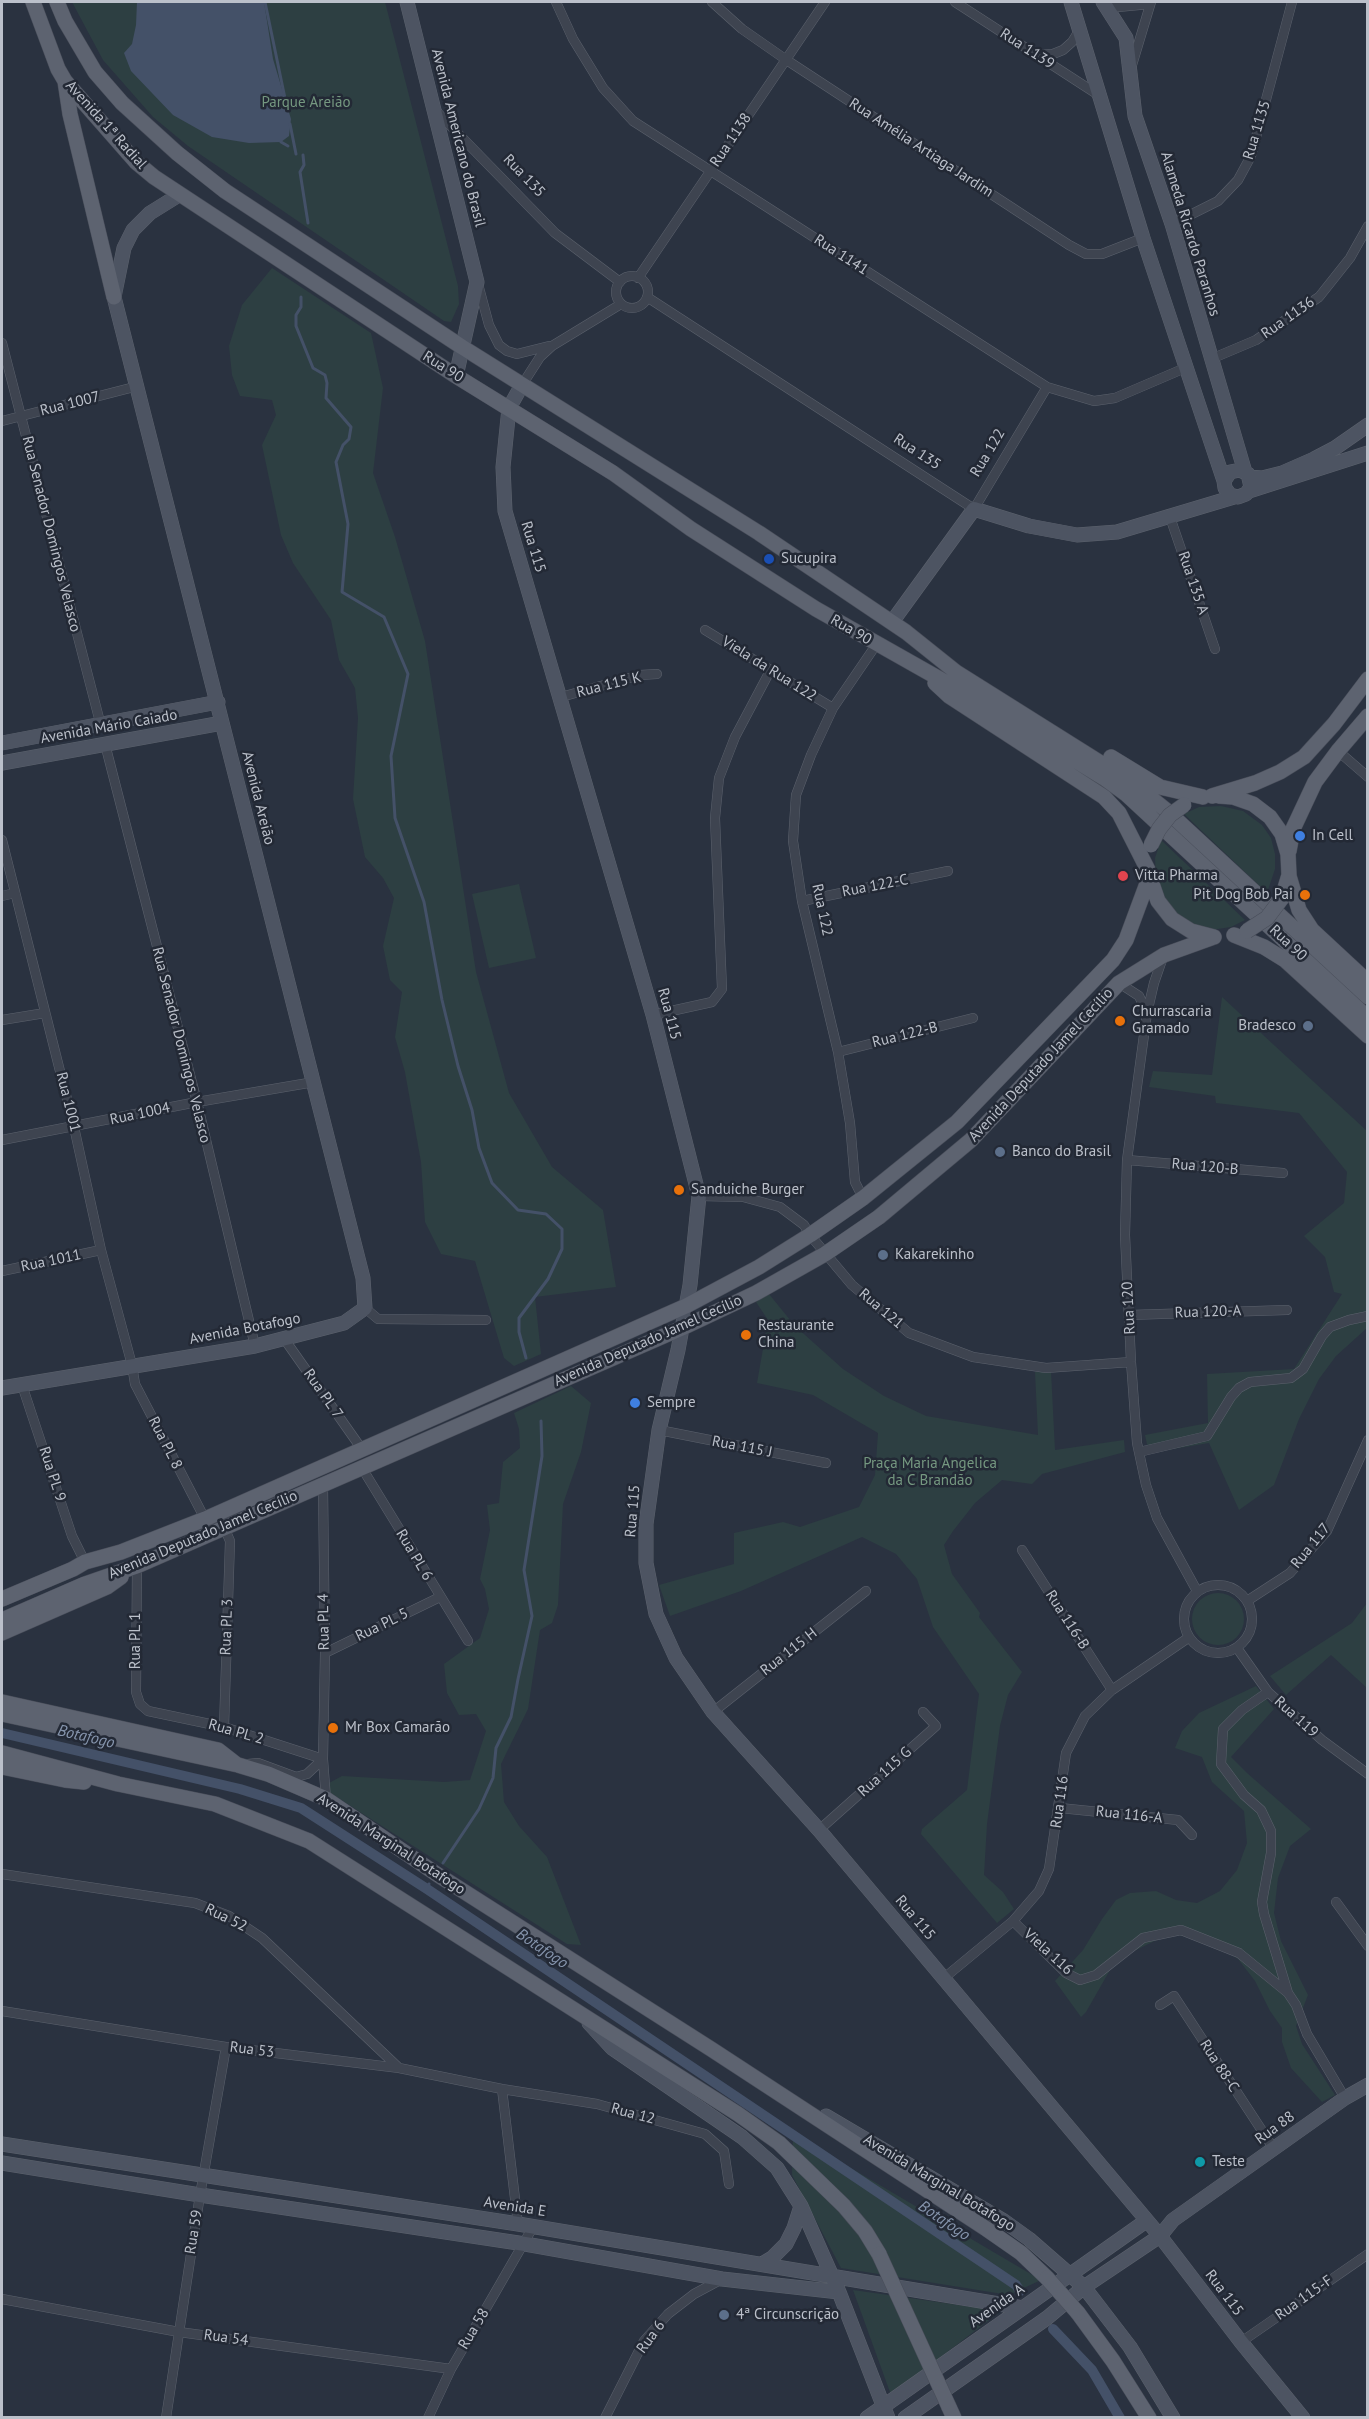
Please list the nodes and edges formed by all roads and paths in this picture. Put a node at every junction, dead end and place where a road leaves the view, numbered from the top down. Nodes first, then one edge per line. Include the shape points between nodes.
1 (33, 2) edge
2 (57, 2) edge
3 (407, 2) edge
4 (556, 2) edge
5 (712, 2) edge
6 (825, 2) edge
7 (955, 2) edge
8 (1071, 2) edge
9 (1293, 2) edge
10 (1151, 3) edge
11 (1105, 5) edge
12 (1080, 30) junction
13 (1037, 55) junction
14 (785, 59) junction
15 (1131, 67) junction
16 (65, 81) junction
17 (1100, 96) junction
18 (436, 111) junction
19 (710, 171) junction
20 (179, 195) junction
21 (1172, 224) junction
22 (1368, 226) edge
23 (1143, 238) junction
24 (311, 248) joint
25 (306, 278) joint
26 (638, 278) junction
27 (477, 282) junction
28 (620, 282) junction
29 (114, 297) junction
30 (647, 297) junction
31 (621, 304) junction
32 (2, 343) edge
33 (462, 346) junction
34 (552, 346) junction
35 (1211, 359) junction
36 (1185, 368) junction
37 (456, 376) junction
38 (522, 385) junction
39 (138, 386) junction
40 (1047, 387) junction
41 (509, 408) junction
42 (21, 416) junction
43 (2, 421) edge
44 (1368, 425) edge
45 (1368, 453) edge
46 (1248, 480) junction
47 (1228, 488) junction
48 (974, 508) junction
49 (1170, 517) junction
50 (891, 622) junction
51 (705, 630) dead end
52 (906, 632) junction
53 (876, 645) junction
54 (1215, 649) dead end
55 (917, 666) junction
56 (770, 671) junction
57 (657, 674) dead end
58 (1368, 679) edge
59 (561, 697) junction
60 (218, 702) junction
61 (833, 708) junction
62 (1368, 716) edge
63 (222, 723) junction
64 (101, 726) junction
65 (2, 743) edge
66 (105, 744) junction
67 (1338, 751) junction
68 (2, 763) edge
69 (1368, 777) edge
70 (1207, 796) junction
71 (2, 840) edge
72 (1288, 854) junction
73 (948, 871) dead end
74 (1149, 874) junction
75 (1289, 875) junction
76 (15, 893) junction
77 (2, 896) edge
78 (802, 901) junction
79 (1241, 933) junction
80 (1214, 937) junction
81 (1164, 955) junction
82 (1119, 982) junction
83 (1368, 982) edge
84 (1368, 997) edge
85 (45, 1013) junction
86 (1147, 1013) junction
87 (653, 1015) junction
88 (973, 1018) dead end
89 (1368, 1018) edge
90 (2, 1020) edge
91 (1368, 1036) edge
92 (838, 1052) junction
93 (314, 1082) junction
94 (196, 1102) junction
95 (74, 1127) junction
96 (2, 1140) edge
97 (1127, 1160) junction
98 (1283, 1173) dead end
99 (699, 1196) junction
100 (863, 1198) junction
101 (810, 1235) junction
102 (101, 1250) junction
103 (825, 1254) junction
104 (2, 1271) edge
105 (686, 1306) junction
106 (365, 1308) junction
107 (1287, 1310) dead end
108 (1129, 1315) junction
109 (1368, 1316) edge
110 (486, 1320) dead end
111 (682, 1328) junction
112 (285, 1340) junction
113 (255, 1346) junction
114 (1131, 1362) junction
115 (132, 1365) junction
116 (22, 1385) junction
117 (2, 1388) edge
118 (659, 1430) junction
119 (1368, 1440) edge
120 (361, 1448) junction
121 (1139, 1452) junction
122 (826, 1463) dead end
123 (362, 1468) junction
124 (323, 1485) junction
125 (205, 1519) junction
126 (224, 1527) junction
127 (1022, 1550) dead end
128 (120, 1552) junction
129 (85, 1562) junction
130 (137, 1566) junction
131 (80, 1581) junction
132 (866, 1591) dead end
133 (1197, 1591) junction
134 (440, 1597) junction
135 (2, 1599) edge
136 (1247, 1601) junction
137 (2, 1611) edge
138 (2, 1620) edge
139 (2, 1633) edge
140 (1188, 1638) junction
141 (468, 1641) dead end
142 (1237, 1648) junction
143 (325, 1653) junction
144 (1112, 1690) junction
145 (1268, 1692) junction
146 (2, 1702) edge
147 (148, 1711) joint
148 (713, 1712) junction
149 (923, 1712) dead end
150 (2, 1714) edge
151 (224, 1727) junction
152 (2, 1753) edge
153 (323, 1759) junction
154 (240, 1766) junction
155 (2, 1767) edge
156 (1368, 1774) edge
157 (118, 1784) junction
158 (326, 1799) junction
159 (1059, 1808) junction
160 (819, 1830) junction
161 (1192, 1835) dead end
162 (2, 1874) edge
163 (1336, 1902) dead end
164 (1014, 1921) junction
165 (1368, 1946) edge
166 (944, 1978) junction
167 (1288, 1993) junction
168 (1160, 2005) dead end
169 (2, 2011) edge
170 (583, 2017) junction
171 (226, 2047) junction
172 (711, 2049) junction
173 (399, 2068) junction
174 (1368, 2085) edge
175 (502, 2089) junction
176 (1345, 2098) junction
177 (2, 2144) edge
178 (1274, 2149) junction
179 (2, 2163) edge
180 (203, 2174) junction
181 (729, 2184) dead end
182 (200, 2195) junction
183 (801, 2206) junction
184 (1173, 2220) junction
185 (1146, 2221) junction
186 (518, 2224) junction
187 (533, 2227) junction
188 (1160, 2236) junction
189 (525, 2244) junction
190 (1368, 2254) edge
191 (762, 2264) junction
192 (831, 2275) junction
193 (1070, 2275) junction
194 (722, 2279) junction
195 (1084, 2287) junction
196 (839, 2292) junction
197 (2, 2299) edge
198 (1023, 2307) junction
199 (179, 2331) junction
200 (1241, 2342) junction
201 (451, 2368) junction
202 (887, 2412) edge
203 (952, 2412) edge
204 (166, 2418) edge
205 (428, 2418) edge
206 (605, 2418) edge
207 (867, 2418) edge
208 (905, 2418) edge
209 (1149, 2418) edge
210 (1173, 2418) edge
211 (1303, 2418) edge

1 - 16 main road, Avenida 1ª Radial
2 - 24 main road, Avenida 1ª Radial via 95,72 122,103 225,191
3 - 18 street, Avenida Americano do Brasil
4 - 19 street, Rua 1141 via 603,88 633,121
5 - 14 street, Rua Amélia Artiaga Jardim
6 - 14 street, Rua 1138
7 - 13 street, Rua 1139
8 - 12 street
9 - 21 street, Rua 1135 via 1251,156 1238,180 1218,201
10 - 11 street, Alameda Ricardo Paranhos
10 - 15 street
11 - 15 street, Alameda Ricardo Paranhos via 1126,38
12 - 13 street via 1063,50
12 - 17 street
13 - 17 street, Rua 1139
14 - 19 street, Rua 1138
14 - 23 street, Rua Amélia Artiaga Jardim via 1086,254 1102,254
15 - 21 street, Alameda Ricardo Paranhos via 1135,116
16 - 20 main road, Avenida 1ª Radial via 136,162
16 - 29 main road
17 - 23 street
18 - 27 street, Avenida Americano do Brasil
18 - 28 street, Rua 135 via 555,233
19 - 26 street, Rua 1138
19 - 40 street, Rua 1141
20 - 25 main road, Avenida 1ª Radial
20 - 29 street via 150,213 133,230 124,248
21 - 35 street, Alameda Ricardo Paranhos
22 - 35 street, Rua 1136 via 1350,258 1319,297 1256,340
23 - 36 street
24 - 33 main road, Rua 90
25 - 37 main road, Rua 90
26 - 28 street via 632,276
26 - 30 street via 646,285
27 - 33 street, Avenida Americano do Brasil
27 - 34 street, Avenida Americano do Brasil via 493,336 507,351 517,354
28 - 31 street via 616,293
29 - 39 street, Avenida Areião
30 - 31 street via 637,307
30 - 48 street, Rua 135
31 - 34 street
32 - 42 street, Rua Senador Domingos Velasco
33 - 37 street, Avenida Americano do Brasil
33 - 38 main road, Rua 90
34 - 38 street
35 - 46 street, Alameda Ricardo Paranhos
36 - 40 street, Rua 1141 via 1115,398 1094,401
36 - 47 street
37 - 41 main road, Rua 90
38 - 41 street
38 - 50 main road, Rua 90 via 759,533
39 - 42 street, Rua 1007
39 - 60 street, Avenida Areião
40 - 48 street, Rua 122
41 - 53 main road, Rua 90
41 - 59 street, Rua 115 via 503,467 505,511
42 - 43 street, Rua 1007
42 - 64 street, Rua Senador Domingos Velasco
44 - 46 street via 1314,459 1282,473
45 - 46 street
46 - 47 street via 1242,496
46 - 47 street via 1235,470 1230,472
47 - 49 street, Rua 135 via 1199,506
48 - 49 street, Rua 135 via 1029,526 1077,535 1117,532
48 - 50 street, Rua 122
49 - 54 street, Rua 135 A
50 - 52 main road, Rua 90
51 - 56 street, Viela da Rua 122
52 - 70 main road via 1160,787
52 - 84 main road, Rua 90 via 956,672 1131,782
53 - 55 main road, Rua 90
53 - 61 street, Rua 122
55 - 74 main road via 949,696 1104,797 1119,813
55 - 89 main road, Rua 90 via 1126,794
56 - 61 street, Viela da Rua 122
56 - 87 street via 735,737 719,778 715,818 722,989 711,1002
57 - 59 street, Rua 115 K
58 - 70 main road via 1304,757 1254,783
59 - 87 street, Rua 115
60 - 63 street, Avenida Areião
60 - 64 street, Avenida Mário Caiado
61 - 78 street, Rua 122 via 796,795 794,841
62 - 67 main road
63 - 66 street, Avenida Mário Caiado
63 - 93 street, Avenida Areião
64 - 65 street, Avenida Mário Caiado
66 - 68 street, Avenida Mário Caiado
66 - 94 street, Rua Senador Domingos Velasco
67 - 69 street
67 - 72 main road via 1315,782 1293,829
70 - 72 main road via 1233,797 1253,804 1270,817 1282,834
70 - 74 main road, bridge via 1184,805 1159,829 1151,845
71 - 76 street, Rua 1001
72 - 75 main road
73 - 78 street, Rua 122-C
74 - 80 main road via 1158,901 1172,919 1191,931
74 - 100 main road, Avenida Deputado Jamel Cecílio via 1126,940 1113,960 957,1122
75 - 79 main road, bridge via 1282,898 1267,918
75 - 83 main road via 1299,910 1312,930
76 - 77 street
76 - 85 street, Rua 1001
78 - 92 street, Rua 122
79 - 80 main road
79 - 91 main road via 1285,960
80 - 81 main road, Avenida Deputado Jamel Cecílio
81 - 82 main road, Avenida Deputado Jamel Cecílio
81 - 86 street, Rua 120
82 - 86 street via 1139,996
82 - 103 main road, Avenida Deputado Jamel Cecílio via 971,1140 879,1218
85 - 90 street
85 - 95 street, Rua 1001
86 - 97 street, Rua 120
87 - 99 street, Rua 115
88 - 92 street, Rua 122-B
92 - 100 street, Rua 122 via 855,1182
93 - 94 street, Rua 1004
93 - 106 street, Avenida Areião via 363,1278
94 - 95 street, Rua 1004
94 - 113 street, Rua Senador Domingos Velasco
95 - 96 street, Rua 1004
95 - 102 street, Rua 1001
97 - 98 street, Rua 120-B
97 - 108 street, Rua 120
99 - 101 street, Rua 121 via 743,1197 780,1207 804,1225
99 - 105 street, Rua 115
100 - 101 main road, Avenida Deputado Jamel Cecílio
101 - 103 street, Rua 121
101 - 105 main road, Avenida Deputado Jamel Cecílio
102 - 104 street, Rua 1011
102 - 115 street, Rua 1001
103 - 111 main road, Avenida Deputado Jamel Cecílio
103 - 114 street, Rua 121 via 852,1285 909,1333 973,1357 1046,1368
105 - 111 street, Rua 115
105 - 120 main road, Avenida Deputado Jamel Cecílio
106 - 110 street via 378,1319
106 - 112 street, Avenida Botafogo via 344,1323
107 - 108 street, Rua 120-A
108 - 114 street, Rua 120
109 - 121 street via 1330,1327 1303,1369 1291,1378 1250,1382 1239,1388 1211,1431 1202,1438
111 - 118 street, Rua 115
111 - 123 main road, Avenida Deputado Jamel Cecílio
112 - 113 street, Avenida Botafogo
112 - 120 street, Rua PL 7
113 - 115 street, Avenida Botafogo
114 - 121 street, Rua 120
115 - 116 street, Avenida Botafogo
115 - 125 street, Rua PL 8 via 135,1384
116 - 117 street, Avenida Botafogo
116 - 129 street, Rua PL 9 via 72,1536
118 - 122 street, Rua 115 J
118 - 148 street, Rua 115 via 646,1524 646,1563 656,1614 676,1658
119 - 136 street, Rua 117 via 1328,1531 1290,1573
120 - 125 main road, Avenida Deputado Jamel Cecílio
121 - 133 street, Rua 120 via 1157,1518
123 - 124 main road, Avenida Deputado Jamel Cecílio
123 - 134 street, Rua PL 6
124 - 126 main road, Avenida Deputado Jamel Cecílio
124 - 143 street, Rua PL 4
125 - 128 main road, Avenida Deputado Jamel Cecílio
126 - 130 main road, Avenida Deputado Jamel Cecílio
126 - 151 street, Rua PL 3 via 230,1541
127 - 144 street, Rua 116-B
128 - 129 main road, Avenida Deputado Jamel Cecílio
128 - 131 main road, Avenida Deputado Jamel Cecílio
129 - 135 main road, Avenida Deputado Jamel Cecílio
130 - 131 main road, Avenida Deputado Jamel Cecílio
130 - 139 main road via 107,1587
130 - 147 street, Rua PL 1 via 136,1692 140,1704
131 - 137 main road, Avenida Deputado Jamel Cecílio
131 - 138 main road, Avenida Deputado Jamel Cecílio
132 - 148 street, Rua 115 H
133 - 136 street via 1215,1584 1233,1588
133 - 140 street via 1186,1605 1183,1622
134 - 141 street, Rua PL 6
134 - 143 street, Rua PL 5
136 - 142 street via 1253,1618 1249,1635
140 - 142 street via 1202,1650 1220,1654
140 - 144 street, Rua 116
142 - 145 street, Rua 119
143 - 153 street, Rua PL 4
144 - 159 street, Rua 116 via 1085,1716 1066,1753
145 - 156 street, Rua 119
145 - 167 street via 1223,1729 1221,1764 1261,1810 1271,1831 1263,1908
146 - 154 main road via 218,1750
147 - 151 street, Rua PL 2
148 - 160 street, Rua 115
149 - 160 street, Rua 115 G via 936,1726
150 - 154 main road, Avenida Marginal Botafogo
151 - 153 street, Rua PL 2
152 - 157 main road
153 - 154 street via 307,1774 297,1777 258,1763
153 - 158 street, Rua PL 4
154 - 158 main road, Avenida Marginal Botafogo
155 - 157 main road via 65,1780
157 - 170 main road via 214,1804 309,1841
158 - 172 main road, Avenida Marginal Botafogo
159 - 161 street, Rua 116-A via 1178,1820
159 - 164 street, Rua 116 via 1049,1869 1039,1892
160 - 166 street, Rua 115
162 - 173 street, Rua 52 via 195,1904 229,1916 262,1938
163 - 165 street
164 - 166 street, Rua 116
164 - 167 street, Viela 116 via 1066,1973 1080,1980 1096,1976 1143,1938 1181,1930 1239,1953
166 - 185 street, Rua 115
167 - 176 street
168 - 178 street, Rua 88-C via 1174,1996
169 - 171 street, Rua 53
170 - 183 street via 612,2048 742,2137 777,2168
170 - 203 main road, bridge via 780,2143 844,2206 866,2231 879,2254
171 - 173 street, Rua 53
171 - 180 street, Rua 59
172 - 193 street, Avenida Marginal Botafogo via 1004,2221
172 - 209 main road, Avenida Marginal Botafogo, bridge via 1021,2253 1078,2313
173 - 175 street, Rua 53
174 - 176 street, Rua 88
175 - 181 street, Rua 12 via 597,2104 705,2134 724,2151
175 - 186 street
176 - 178 street, Rua 88
177 - 180 street, Avenida E
178 - 184 street, Rua 88
179 - 182 street
180 - 182 street, Rua 59
180 - 186 street, Avenida E
182 - 189 street
182 - 199 street, Rua 59
183 - 191 street via 786,2244
183 - 192 street
184 - 185 street
184 - 188 street, Rua 88
185 - 188 street, Rua 115
185 - 193 street, Avenida A
186 - 187 street, Avenida E
187 - 189 street, Rua 58
187 - 191 street, Avenida E
188 - 195 street
188 - 200 street, Rua 115
189 - 194 street
189 - 201 street, Rua 58
190 - 200 street, Rua 115-F
191 - 192 street, Avenida E
192 - 196 street
192 - 198 street, Avenida E
193 - 195 street, Avenida Marginal Botafogo
193 - 198 street, Avenida A
194 - 196 street
194 - 206 street, Rua 6 via 668,2314 644,2341
195 - 208 street via 1047,2318
195 - 210 street, Avenida Marginal Botafogo via 1130,2347
196 - 202 street
197 - 199 street, Rua 54
198 - 202 street, Avenida A
199 - 201 street, Rua 54
199 - 204 street, Rua 59
200 - 211 street, Rua 115
201 - 205 street, Rua 58
202 - 207 street, Avenida A

